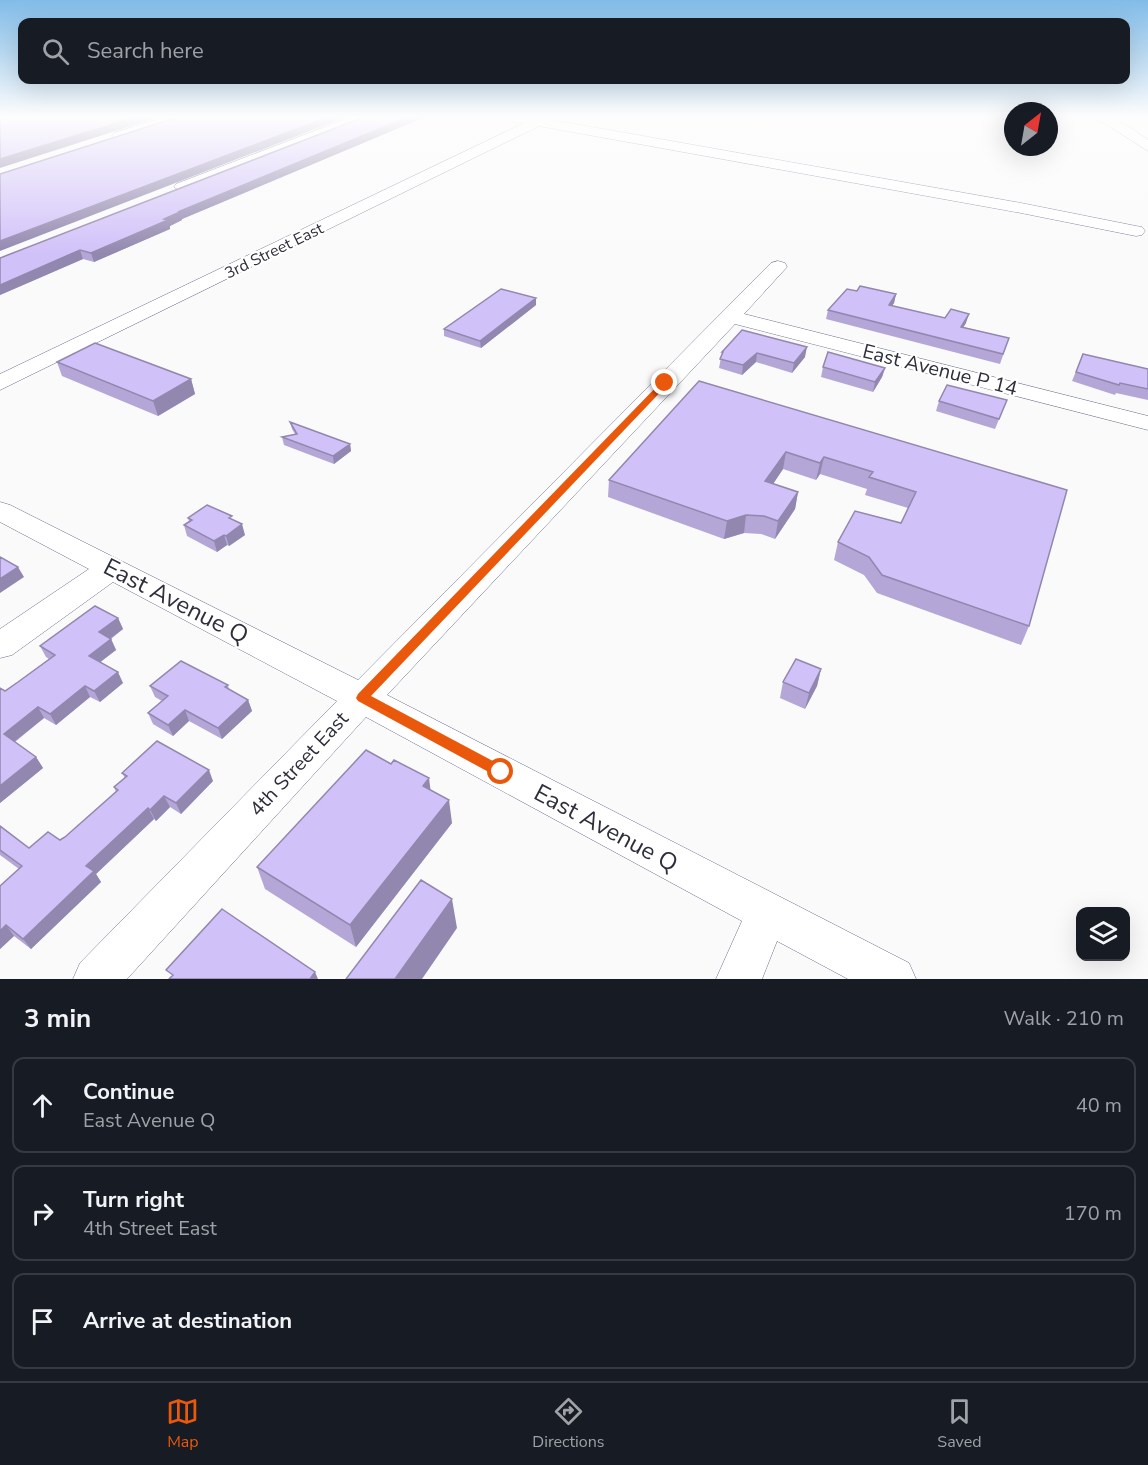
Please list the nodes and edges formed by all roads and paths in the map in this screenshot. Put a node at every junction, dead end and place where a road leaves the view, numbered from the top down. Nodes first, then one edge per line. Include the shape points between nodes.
1 (245, 163) edge
2 (453, 163) edge
3 (778, 163) edge
4 (165, 194) edge
5 (1145, 228) edge
6 (778, 267) dead end
7 (731, 317) junction
8 (0, 382) edge
9 (1148, 423) edge
10 (0, 511) edge
11 (111, 568) junction
12 (0, 646) edge
13 (362, 698) junction
14 (767, 914) junction
15 (96, 979) edge
16 (740, 979) edge
17 (893, 979) edge

1 - 4 street
2 - 8 street, 3rd Street East
3 - 5 street
6 - 7 street, 4th Street East
7 - 9 street, East Avenue P 14
7 - 13 street, 4th Street East
10 - 11 street, East Avenue Q
11 - 12 street
11 - 13 street, East Avenue Q
13 - 14 street, East Avenue Q
13 - 15 street, 4th Street East
14 - 16 street
14 - 17 street, East Avenue Q

